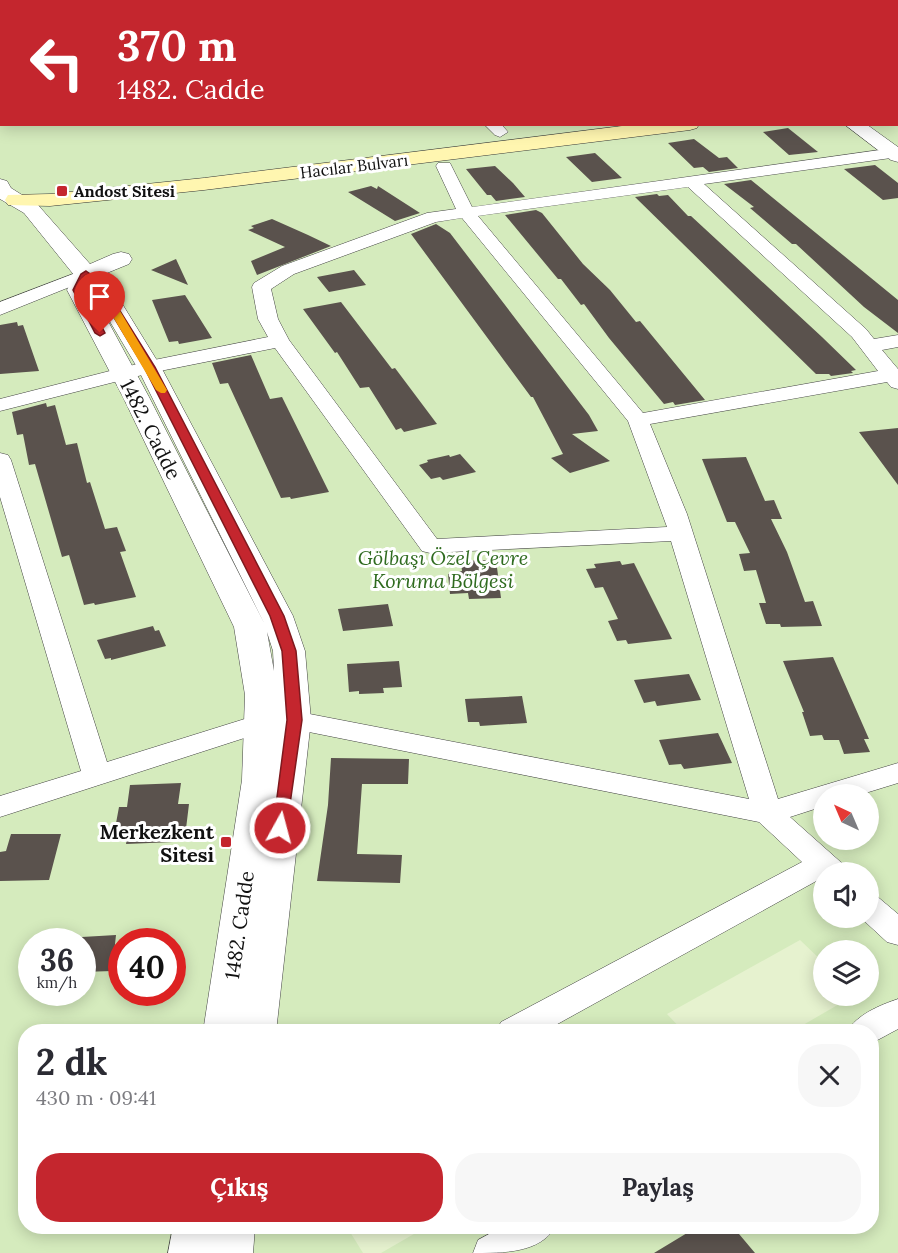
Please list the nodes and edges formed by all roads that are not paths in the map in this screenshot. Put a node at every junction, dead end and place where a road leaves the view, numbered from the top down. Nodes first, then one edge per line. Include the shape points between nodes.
1 (588, 126) edge
2 (674, 126) edge
3 (856, 126) edge
4 (896, 154) edge
5 (444, 166) dead end
6 (690, 180) junction
7 (0, 185) edge
8 (8, 201) edge
9 (466, 212) junction
10 (121, 259) dead end
11 (86, 274) junction
12 (0, 309) edge
13 (280, 340) junction
14 (898, 341) edge
15 (869, 346) junction
16 (136, 371) junction
17 (894, 379) edge
18 (0, 405) edge
19 (638, 420) junction
20 (0, 460) edge
21 (680, 533) junction
22 (294, 720) junction
23 (261, 723) junction
24 (898, 772) edge
25 (97, 775) junction
26 (860, 784) edge
27 (813, 799) edge
28 (0, 807) edge
29 (768, 813) junction
30 (821, 862) edge
31 (813, 876) edge
32 (879, 916) edge
33 (898, 933) edge
34 (898, 1012) edge
35 (225, 1024) edge
36 (256, 1024) edge
37 (528, 1024) edge
38 (878, 1024) edge
39 (195, 1234) edge
40 (231, 1234) edge
41 (524, 1234) edge
42 (192, 1253) edge
43 (229, 1253) edge
44 (492, 1253) edge

1 - 8 main road, Hacılar Bulvarı via 283,171
2 - 8 main road, Hacılar Bulvarı via 214,183
3 - 4 street
4 - 6 street
5 - 9 street
6 - 9 street
6 - 15 street
7 - 8 street
8 - 11 street via 31,209
9 - 13 street via 392,230 288,270 261,287 268,319
9 - 19 street
10 - 11 street
11 - 12 street
11 - 16 street, 1482. Cadde via 78,290
13 - 16 street
13 - 21 street via 430,546
14 - 15 street
15 - 17 street
16 - 18 street
16 - 22 street, 1482. Cadde via 277,616 289,651
16 - 23 street, 1482. Cadde via 250,627 262,695
17 - 19 street
19 - 21 street
20 - 25 street
21 - 29 street
22 - 23 street
22 - 29 street
22 - 36 street, 1482. Cadde
23 - 25 street
23 - 35 street, 1482. Cadde via 260,780
24 - 26 street
25 - 28 street
27 - 29 street
29 - 30 street
31 - 37 street
32 - 33 street
34 - 38 street
39 - 42 street
40 - 43 street
41 - 44 street

